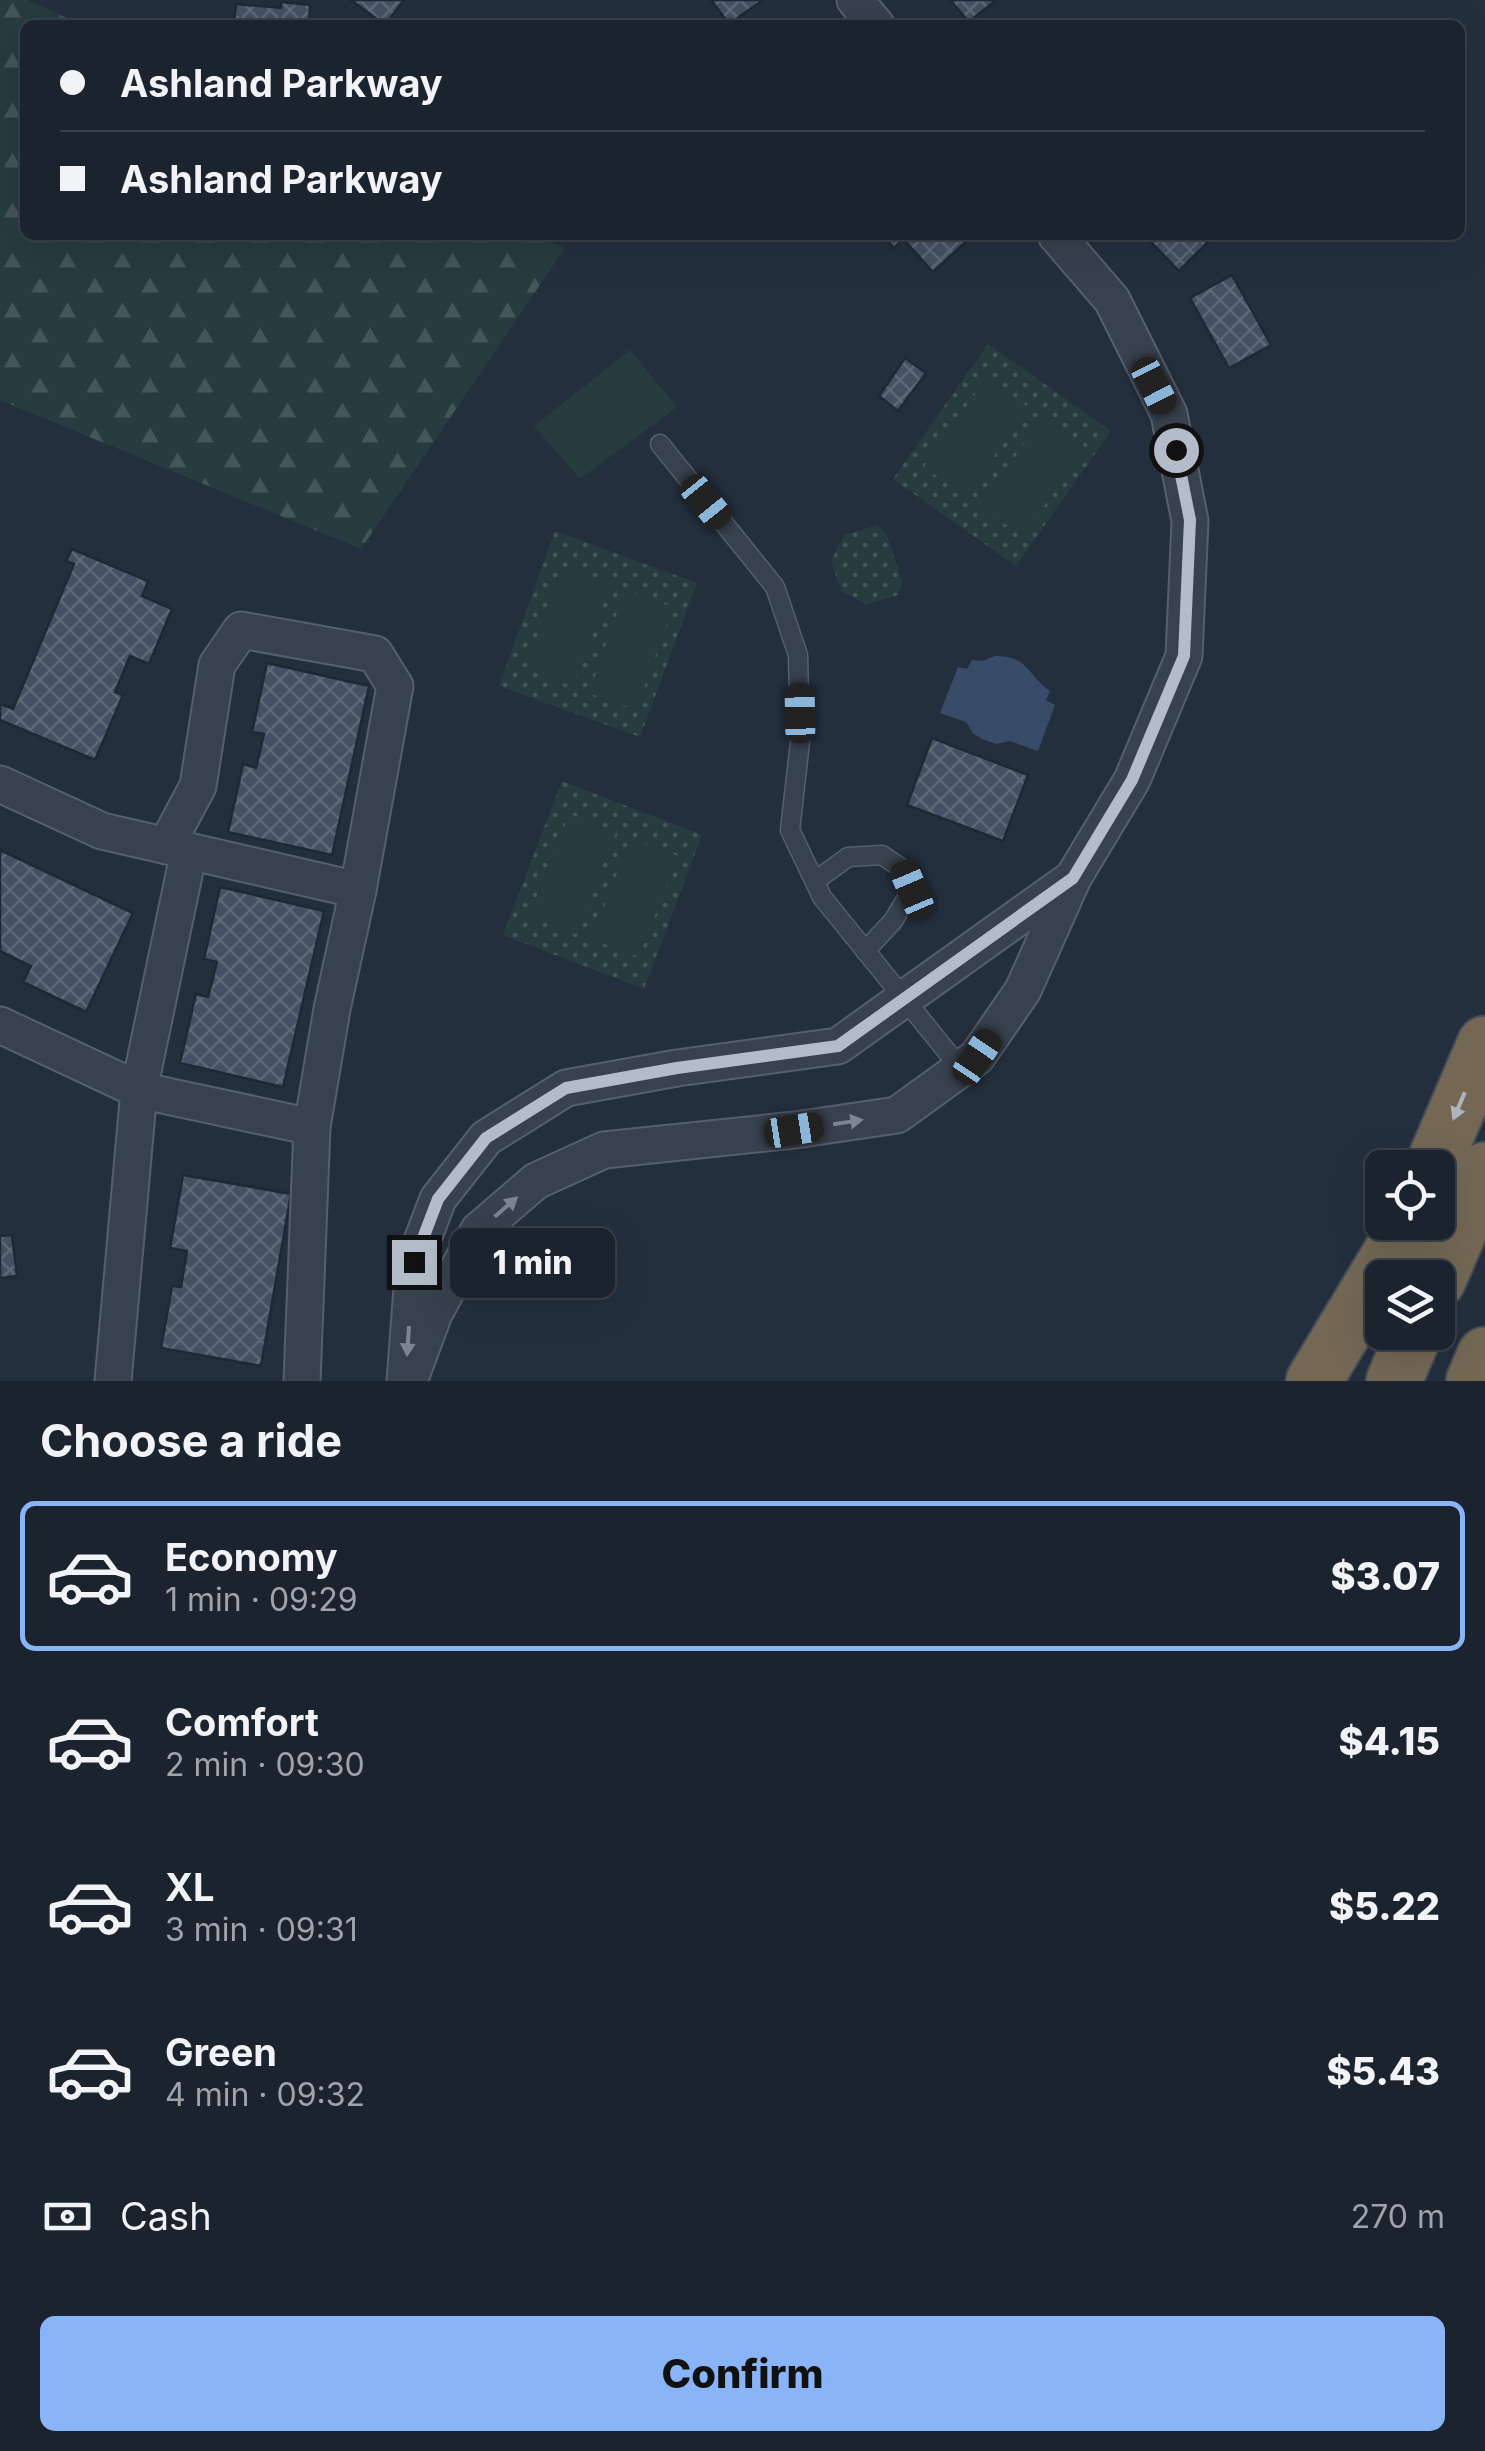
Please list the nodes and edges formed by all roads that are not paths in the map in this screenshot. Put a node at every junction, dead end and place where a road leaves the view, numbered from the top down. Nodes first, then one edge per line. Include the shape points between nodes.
1 (855, 0) edge
2 (872, 20) edge
3 (1060, 240) edge
4 (660, 444) dead end
5 (0, 784) edge
6 (177, 848) junction
7 (1073, 878) junction
8 (815, 881) junction
9 (358, 890) junction
10 (865, 950) junction
11 (904, 999) junction
12 (0, 1024) edge
13 (1485, 1044) edge
14 (961, 1069) junction
15 (139, 1090) junction
16 (312, 1127) junction
17 (1440, 1150) edge
18 (1485, 1170) edge
19 (1399, 1240) edge
20 (1447, 1260) edge
21 (1365, 1325) edge
22 (1407, 1350) edge
23 (1485, 1355) edge
24 (113, 1381) edge
25 (302, 1381) edge
26 (407, 1381) edge
27 (1314, 1381) edge
28 (1341, 1381) edge
29 (1394, 1381) edge
30 (1474, 1381) edge

1 - 2 street
3 - 7 street via 1112,300 1169,414 1190,520 1184,656 1132,780
4 - 8 lane via 774,588 798,655 800,742 790,830
5 - 6 street via 102,831
6 - 9 street
6 - 9 street via 198,786 217,664 241,630 376,654 395,686
6 - 15 street
7 - 11 street
7 - 14 street via 1023,990 977,1057
8 - 10 lane
8 - 10 lane via 848,857 882,855 904,870 912,889
9 - 16 street
10 - 11 lane
11 - 14 lane
11 -> 26 street via 838,1046 566,1088 486,1138 438,1199 414,1262
12 - 15 street
13 -> 17 highway
26 -> 14 street via 479,1230 536,1181 604,1150 897,1115
15 - 16 street
15 - 24 street
16 - 25 street
18 - 20 highway
19 - 27 highway
21 - 28 highway
22 - 29 highway
23 - 30 highway

